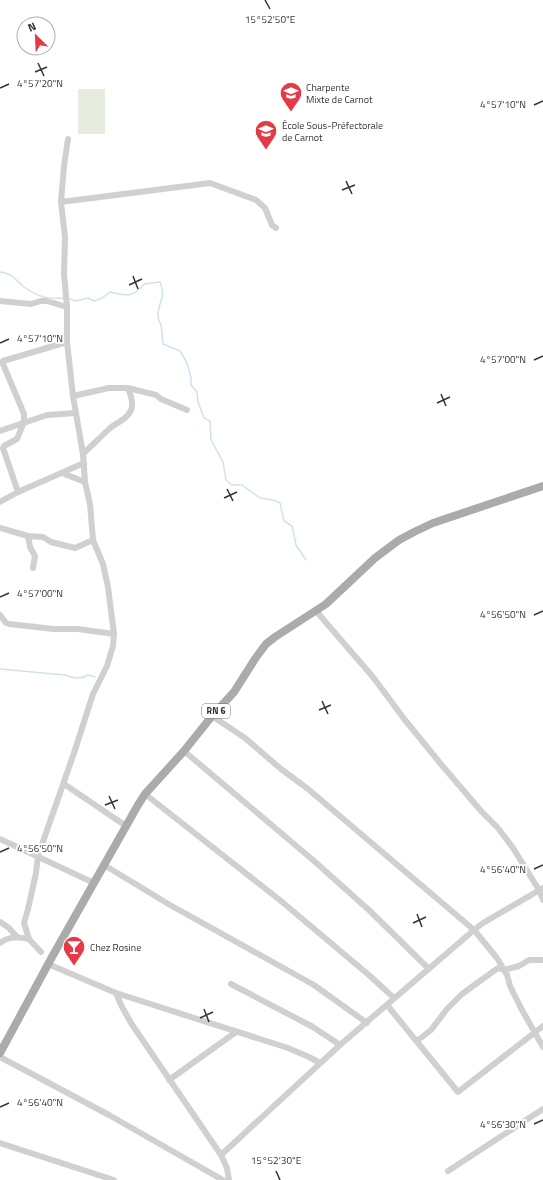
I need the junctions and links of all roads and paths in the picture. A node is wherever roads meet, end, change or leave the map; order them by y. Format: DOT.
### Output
graph roads {
  1 [pos="68,139"];
  2 [pos="62,202"];
  3 [pos="276,228"];
  4 [pos="0,301"];
  5 [pos="67,307"];
  6 [pos="66,342"];
  7 [pos="128,388"];
  8 [pos="73,396"];
  9 [pos="187,410"];
  10 [pos="76,413"];
  11 [pos="24,422"];
  12 [pos="0,431"];
  13 [pos="83,454"];
  14 [pos="84,463"];
  15 [pos="62,473"];
  16 [pos="85,482"];
  17 [pos="543,486"];
  18 [pos="18,492"];
  19 [pos="0,502"];
  20 [pos="0,528"];
  21 [pos="28,536"];
  22 [pos="93,540"];
  23 [pos="33,568"];
  24 [pos="316,611"];
  25 [pos="0,615"];
  26 [pos="114,634"];
  27 [pos="212,716"];
  28 [pos="184,751"];
  29 [pos="64,784"];
  30 [pos="145,794"];
  31 [pos="126,826"];
  32 [pos="0,839"];
  33 [pos="38,856"];
  34 [pos="104,866"];
  35 [pos="94,883"];
  36 [pos="541,889"];
  37 [pos="543,900"];
  38 [pos="0,922"];
  39 [pos="474,930"];
  40 [pos="17,937"];
  41 [pos="29,939"];
  42 [pos="0,943"];
  43 [pos="41,952"];
  44 [pos="543,960"];
  45 [pos="48,964"];
  46 [pos="429,969"];
  47 [pos="504,970"];
  48 [pos="230,984"];
  49 [pos="116,993"];
  50 [pos="394,998"];
  51 [pos="387,1005"];
  52 [pos="367,1022"];
  53 [pos="543,1026"];
  54 [pos="236,1032"];
  55 [pos="535,1032"];
  56 [pos="417,1041"];
  57 [pos="340,1045"];
  58 [pos="543,1047"];
  59 [pos="0,1053"];
  60 [pos="0,1057"];
  61 [pos="320,1063"];
  62 [pos="169,1080"];
  63 [pos="543,1108"];
  64 [pos="0,1143"];
  65 [pos="221,1155"];
  66 [pos="448,1170"];
  67 [pos="114,1180"];
  68 [pos="223,1180"];
  69 [pos="229,1180"];
  1 -- 2 [label="street"];
  2 -- 3 [label="street"];
  2 -- 5 [label="street"];
  4 -- 5 [label="street"];
  5 -- 6 [label="street"];
  6 -- 8 [label="street"];
  6 -- 11 [label="street"];
  7 -- 8 [label="street"];
  7 -- 9 [label="street"];
  7 -- 13 [label="street"];
  8 -- 10 [label="street"];
  10 -- 11 [label="street"];
  10 -- 13 [label="street"];
  11 -- 12 [label="street"];
  11 -- 18 [label="street"];
  13 -- 14 [label="street"];
  14 -- 15 [label="street"];
  14 -- 16 [label="street"];
  15 -- 16 [label="street"];
  15 -- 18 [label="street"];
  16 -- 22 [label="street"];
  17 -- 24 [label="main road, RN 6"];
  18 -- 19 [label="street"];
  20 -- 21 [label="street"];
  21 -- 22 [label="street"];
  21 -- 23 [label="street"];
  22 -- 26 [label="street"];
  24 -- 27 [label="main road, RN 6"];
  24 -- 36 [label="street"];
  25 -- 26 [label="street"];
  26 -- 29 [label="street"];
  27 -- 28 [label="main road, RN 6"];
  27 -- 39 [label="street"];
  28 -- 30 [label="main road, RN 6"];
  28 -- 46 [label="street"];
  29 -- 31 [label="street"];
  29 -- 33 [label="street"];
  30 -- 31 [label="main road, RN 6"];
  30 -- 50 [label="street"];
  31 -- 34 [label="main road, RN 6"];
  32 -- 33 [label="street"];
  33 -- 35 [label="street"];
  33 -- 41 [label="street"];
  34 -- 35 [label="main road, RN 6"];
  34 -- 52 [label="street"];
  35 -- 45 [label="main road, RN 6"];
  36 -- 37 [label="street"];
  36 -- 39 [label="street"];
  38 -- 40 [label="street"];
  39 -- 46 [label="street"];
  39 -- 47 [label="street"];
  40 -- 41 [label="street"];
  40 -- 42 [label="street"];
  41 -- 43 [label="street"];
  44 -- 47 [label="street"];
  45 -- 49 [label="street"];
  45 -- 59 [label="main road, RN 6"];
  46 -- 50 [label="street"];
  47 -- 55 [label="street"];
  47 -- 56 [label="street"];
  48 -- 57 [label="street"];
  49 -- 54 [label="street"];
  49 -- 62 [label="street"];
  50 -- 51 [label="street"];
  51 -- 52 [label="street"];
  51 -- 56 [label="street"];
  52 -- 57 [label="street"];
  53 -- 55 [label="street"];
  54 -- 61 [label="street"];
  54 -- 62 [label="street"];
  55 -- 56 [label="street"];
  55 -- 58 [label="street"];
  57 -- 61 [label="street"];
  60 -- 68 [label="street"];
  61 -- 65 [label="street"];
  62 -- 65 [label="street"];
  63 -- 66 [label="street"];
  64 -- 67 [label="street"];
  65 -- 69 [label="street"];
}
